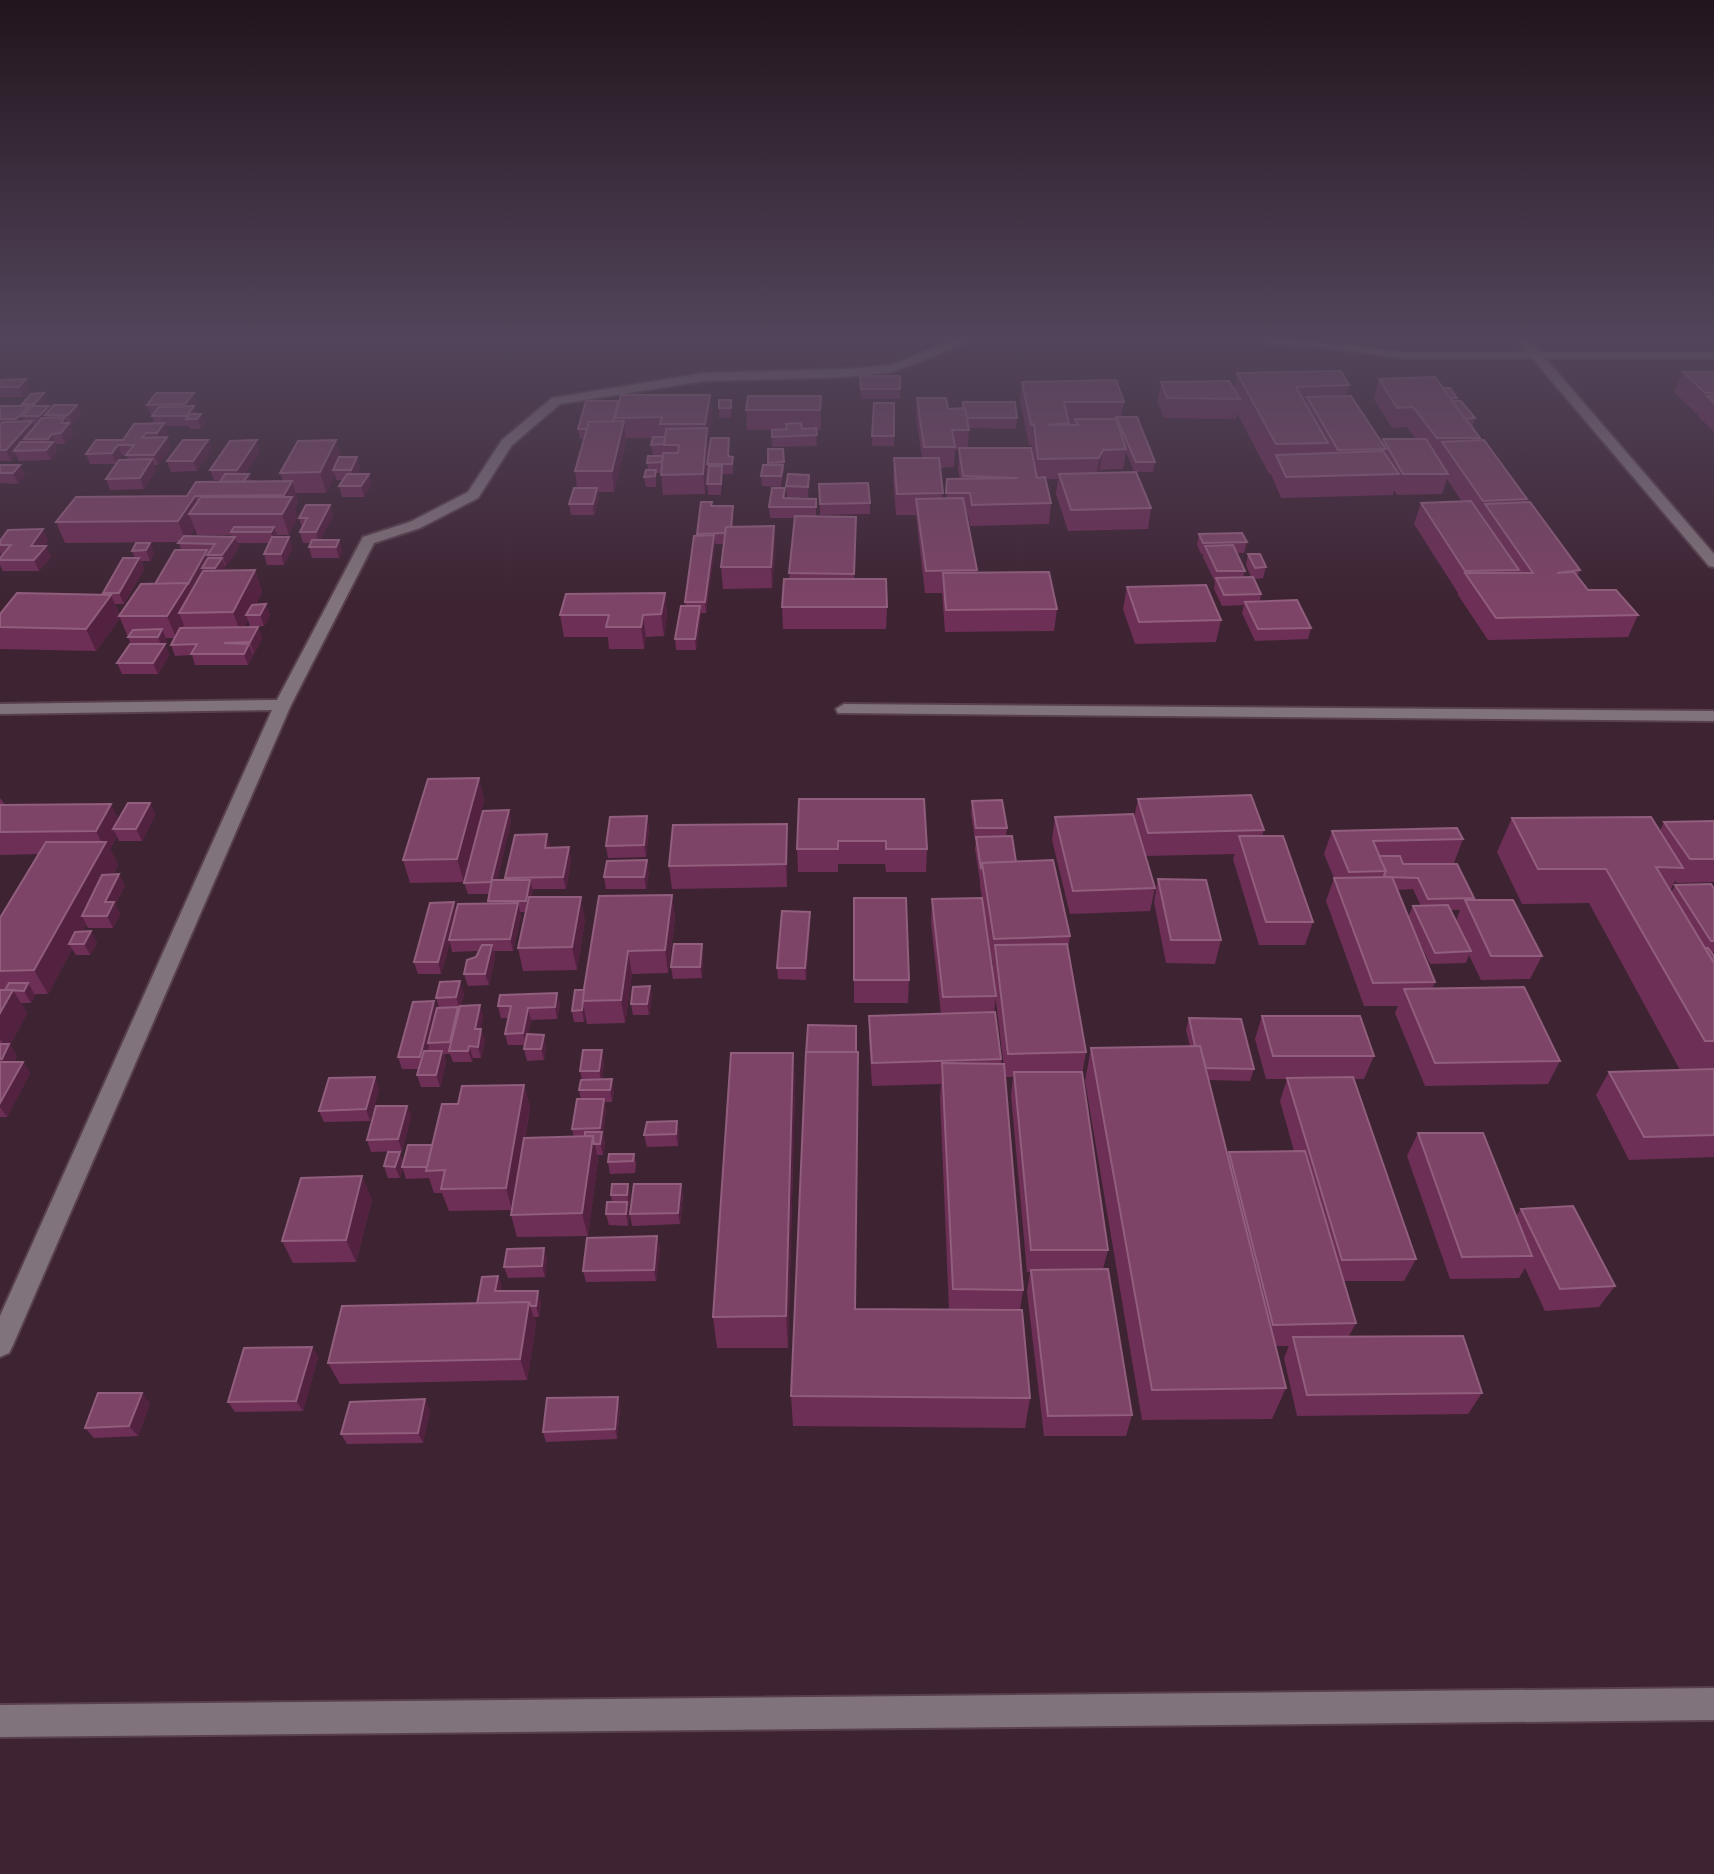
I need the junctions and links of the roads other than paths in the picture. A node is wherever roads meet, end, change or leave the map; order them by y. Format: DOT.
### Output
graph roads {
  1 [pos="529,424"];
  2 [pos="1594,424"];
  3 [pos="1714,563"];
  4 [pos="283,705"];
  5 [pos="0,709"];
  6 [pos="844,709"];
  7 [pos="1714,716"];
  8 [pos="0,1345"];
  9 [pos="1714,1704"];
  10 [pos="0,1721"];
  1 -- 4 [label="street"];
  2 -- 3 [label="street"];
  4 -- 5 [label="street"];
  4 -- 8 [label="street"];
  6 -- 7 [label="street"];
  9 -- 10 [label="street"];
}
